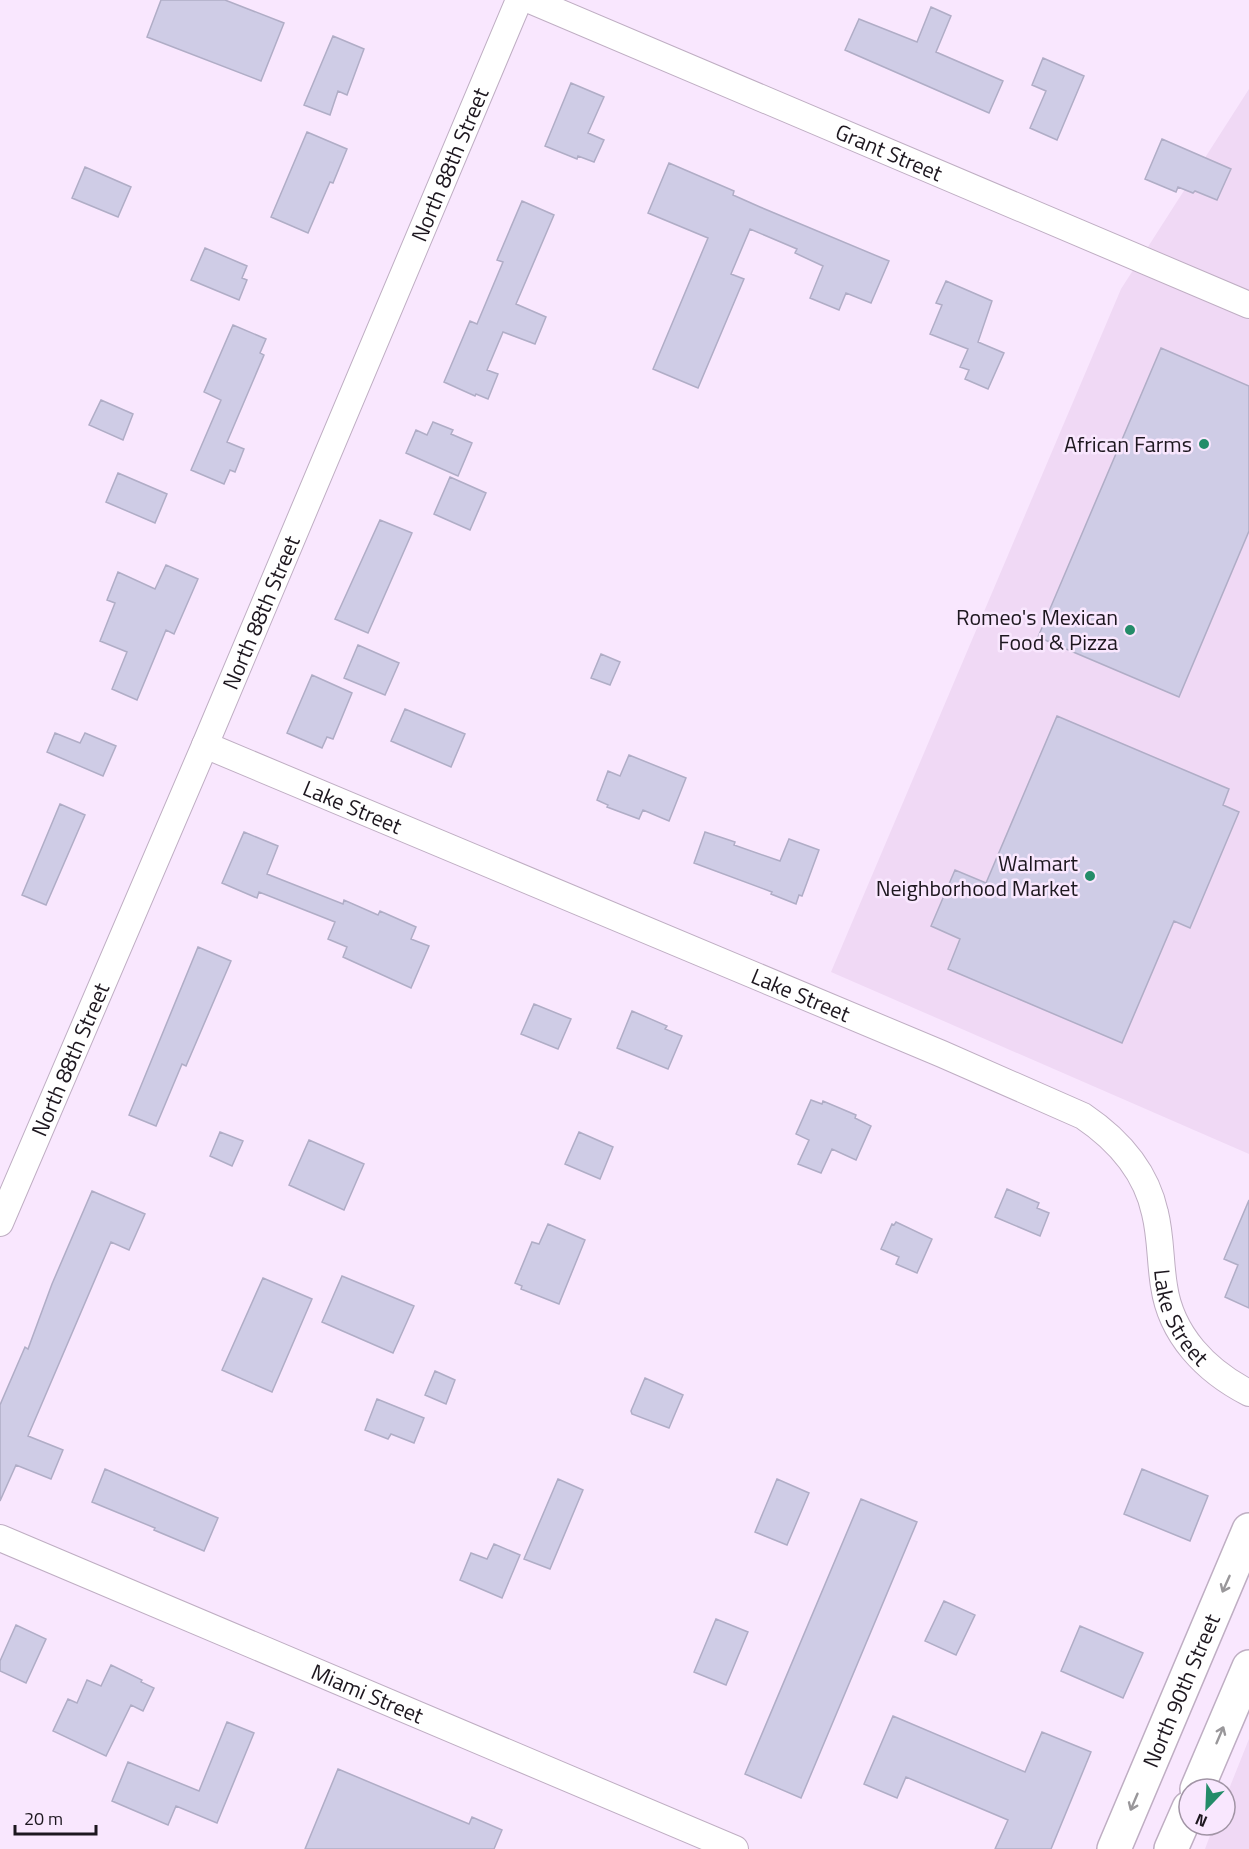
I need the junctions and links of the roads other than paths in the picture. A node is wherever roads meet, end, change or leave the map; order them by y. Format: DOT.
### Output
graph roads {
  1 [pos="519,0"];
  2 [pos="530,0"];
  3 [pos="1249,305"];
  4 [pos="205,745"];
  5 [pos="0,1223"];
  6 [pos="1249,1393"];
  7 [pos="1249,1530"];
  8 [pos="0,1538"];
  9 [pos="1249,1667"];
  10 [pos="1202,1777"];
  11 [pos="735,1849"];
  12 [pos="1114,1849"];
  1 -- 4 [label="street, North 88th Street"];
  2 -- 3 [label="street, Grant Street"];
  4 -- 5 [label="street, North 88th Street"];
  4 -- 6 [label="street, Lake Street"];
  7 -- 12 [label="main road, North 90th Street, one-way"];
  8 -- 11 [label="street, Miami Street"];
  10 -- 9 [label="main road, one-way"];
}
